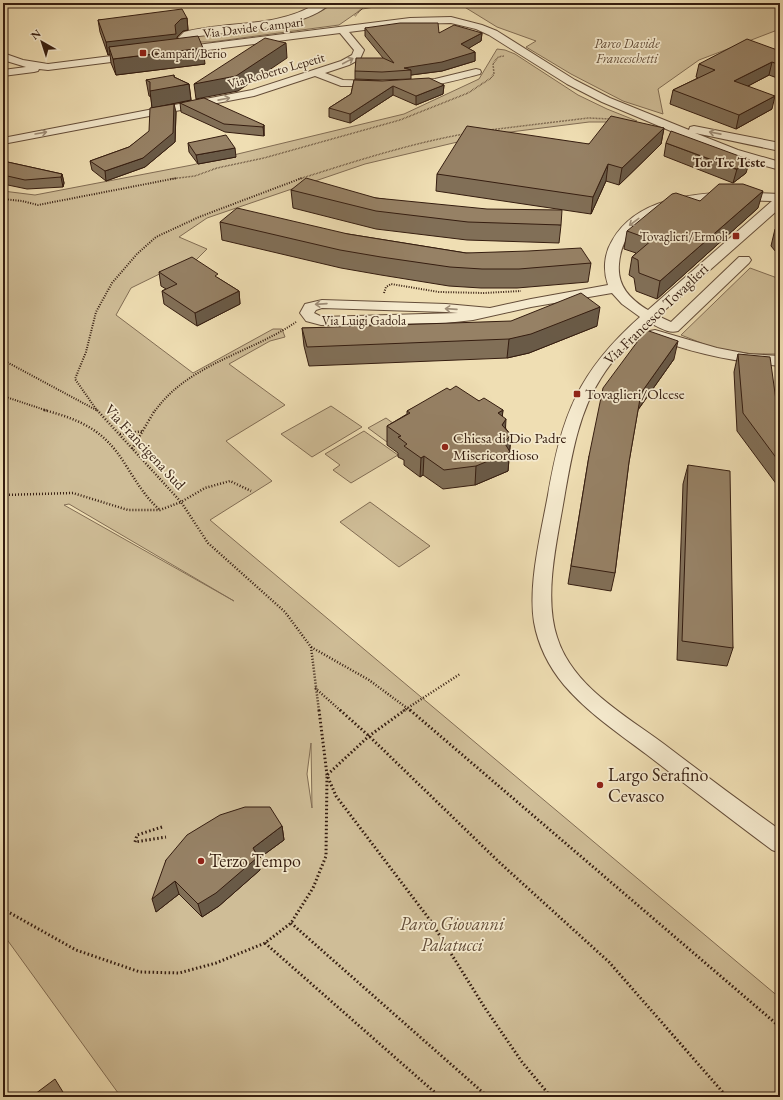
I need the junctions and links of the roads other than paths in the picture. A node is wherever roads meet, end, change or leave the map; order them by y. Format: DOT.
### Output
graph roads {
  1 [pos="325,3"];
  2 [pos="342,30"];
  3 [pos="185,50"];
  4 [pos="171,52"];
  5 [pos="143,55"];
  6 [pos="3,56"];
  7 [pos="16,61"];
  8 [pos="48,67"];
  9 [pos="3,68"];
  10 [pos="476,72"];
  11 [pos="3,73"];
  12 [pos="316,73"];
  13 [pos="389,84"];
  14 [pos="404,84"];
  15 [pos="654,120"];
  16 [pos="3,140"];
  17 [pos="754,140"];
  18 [pos="778,146"];
  19 [pos="734,153"];
  20 [pos="765,162"];
  21 [pos="780,166"];
  22 [pos="780,172"];
  23 [pos="780,198"];
  24 [pos="780,201"];
  25 [pos="744,260"];
  26 [pos="616,288"];
  27 [pos="490,312"];
  28 [pos="643,322"];
  29 [pos="780,361"];
  30 [pos="780,843"];
  1 -- 3 [label="street"];
  2 -- 3 [label="street, Via Davide Campari"];
  12 -- 2 [label="street, Via Roberto Lepetit, one-way"];
  2 -- 15 [label="street, Via Davide Campari"];
  3 -- 4 [label="street, Via Davide Campari"];
  5 -- 8 [label="street"];
  6 -- 7 [label="street"];
  7 -- 8 [label="street"];
  7 -- 9 [label="street"];
  8 -- 11 [label="street"];
  10 -- 14 [label="street"];
  12 -- 13 [label="street"];
  16 -- 12 [label="street, Via Roberto Lepetit, one-way"];
  17 -- 15 [label="street, one-way"];
  15 -- 19 [label="street"];
  17 -- 18 [label="street"];
  17 -- 19 [label="street"];
  19 -- 20 [label="street"];
  20 -- 21 [label="street"];
  20 -- 22 [label="street"];
  23 -- 26 [label="street, one-way"];
  24 -- 28 [label="street, Via Francesco Tovaglieri"];
  25 -- 28 [label="street"];
  26 -- 27 [label="street, Via Luigi Gadola"];
  26 -- 28 [label="street"];
  27 -- 27 [label="street, Via Luigi Gadola, one-way"];
  28 -- 29 [label="street"];
  28 -- 30 [label="street, Via Francesco Tovaglieri"];
}
